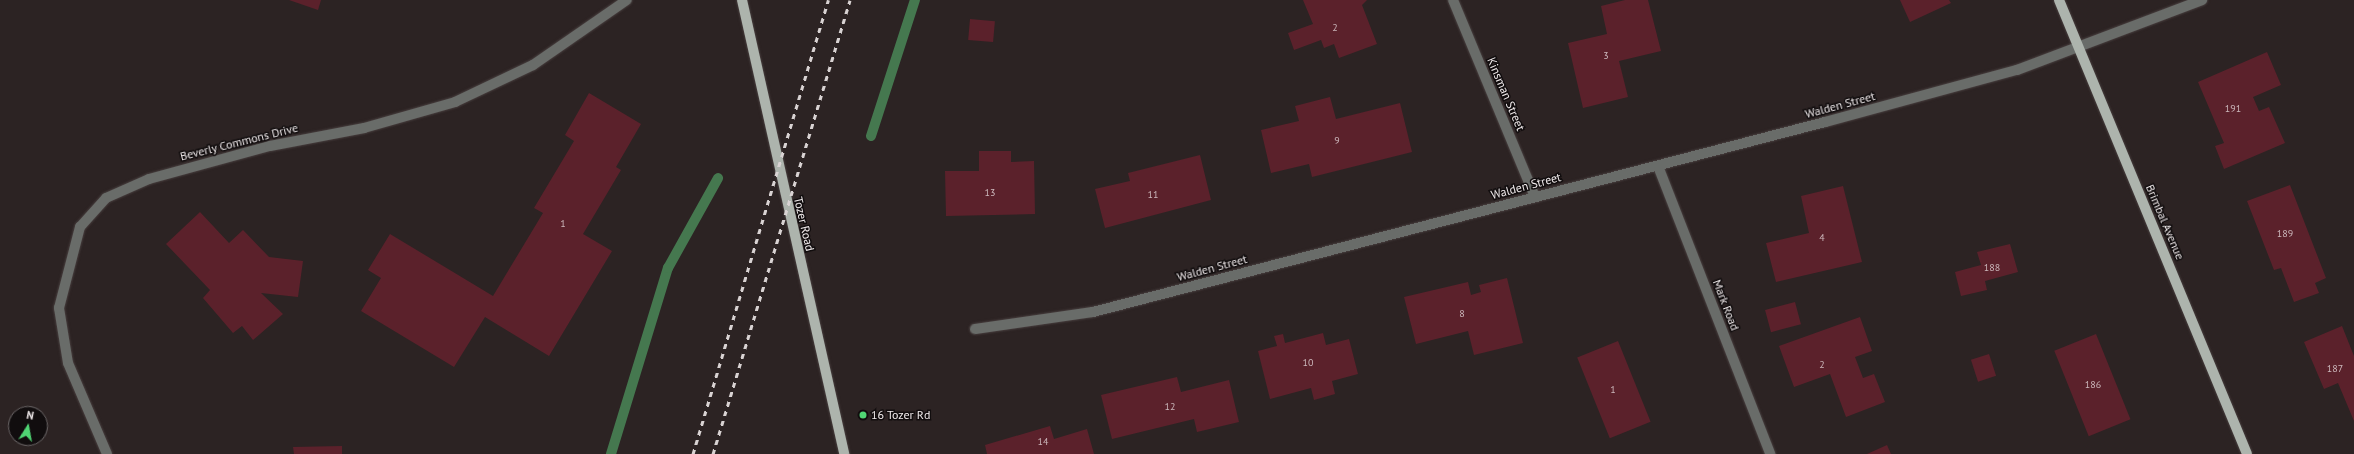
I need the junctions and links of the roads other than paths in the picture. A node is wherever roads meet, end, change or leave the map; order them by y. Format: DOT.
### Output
graph roads {
  1 [pos="627,0"];
  2 [pos="742,0"];
  3 [pos="1453,0"];
  4 [pos="2059,0"];
  5 [pos="2202,0"];
  6 [pos="2078,47"];
  7 [pos="1658,166"];
  8 [pos="1535,197"];
  9 [pos="975,328"];
  10 [pos="107,454"];
  11 [pos="844,454"];
  12 [pos="1770,454"];
  13 [pos="2247,454"];
  1 -- 10 [label="street, Beverly Commons Drive"];
  2 -- 11 [label="main road, Tozer Road"];
  3 -- 8 [label="street, Kinsman Street"];
  4 -- 6 [label="main road, Brimbal Avenue"];
  5 -- 6 [label="street, Walden Street"];
  6 -- 7 [label="street, Walden Street"];
  6 -- 13 [label="main road, Brimbal Avenue"];
  7 -- 8 [label="street, Walden Street"];
  7 -- 12 [label="street, Mark Road"];
  8 -- 9 [label="street, Walden Street"];
}
